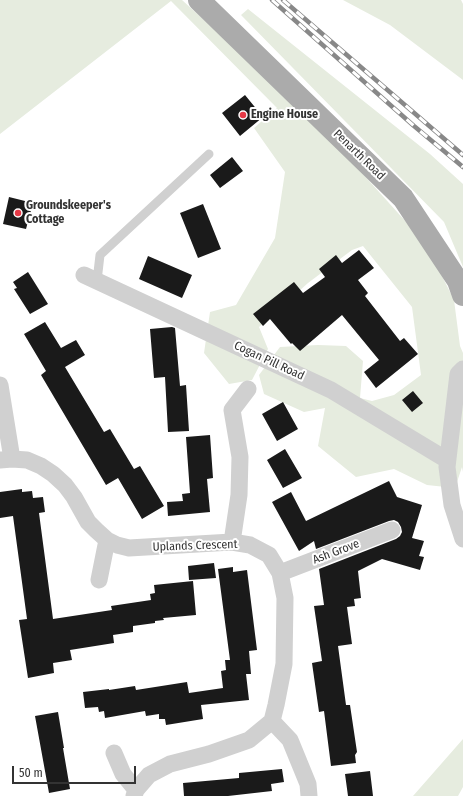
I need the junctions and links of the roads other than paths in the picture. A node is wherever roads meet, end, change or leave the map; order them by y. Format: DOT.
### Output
graph roads {
  1 [pos="199,0"];
  2 [pos="209,154"];
  3 [pos="91,278"];
  4 [pos="463,295"];
  5 [pos="463,369"];
  6 [pos="0,385"];
  7 [pos="248,389"];
  8 [pos="6,459"];
  9 [pos="448,460"];
  10 [pos="392,530"];
  11 [pos="463,539"];
  12 [pos="107,540"];
  13 [pos="232,542"];
  14 [pos="280,573"];
  15 [pos="99,580"];
  16 [pos="272,721"];
  17 [pos="114,753"];
  18 [pos="135,793"];
  19 [pos="309,796"];
  1 -- 4 [label="main road, Penarth Road"];
  2 -- 3 [label="lane"];
  3 -- 9 [label="street, Cogan Pill Road"];
  5 -- 9 [label="street"];
  6 -- 8 [label="street"];
  7 -- 13 [label="street"];
  8 -- 12 [label="street, Uplands Crescent"];
  9 -- 11 [label="street"];
  10 -- 14 [label="street, Ash Grove"];
  12 -- 13 [label="street, Uplands Crescent"];
  12 -- 15 [label="street"];
  13 -- 14 [label="street, Uplands Crescent"];
  14 -- 16 [label="street, Uplands Crescent"];
  16 -- 18 [label="street"];
  16 -- 19 [label="street"];
  17 -- 18 [label="street"];
}
